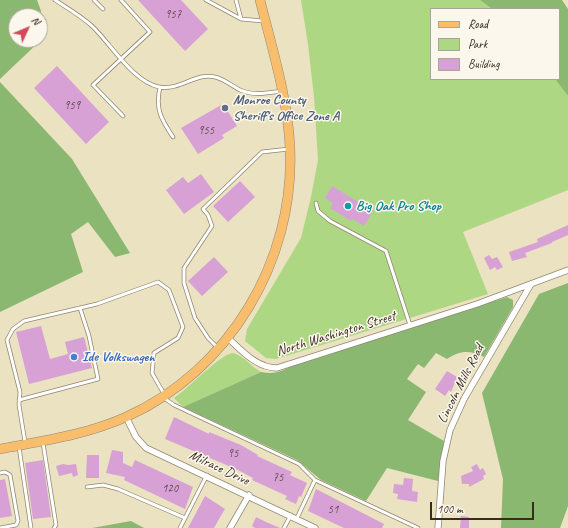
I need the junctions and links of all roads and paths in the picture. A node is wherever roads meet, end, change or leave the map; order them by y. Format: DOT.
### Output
graph roads {
  1 [pos="55,0"];
  2 [pos="94,0"];
  3 [pos="121,0"];
  4 [pos="206,0"];
  5 [pos="236,0"];
  6 [pos="260,0"];
  7 [pos="103,9"];
  8 [pos="241,19"];
  9 [pos="265,21"];
  10 [pos="122,59"];
  11 [pos="160,87"];
  12 [pos="282,91"];
  13 [pos="123,116"];
  14 [pos="173,137"];
  15 [pos="290,148"];
  16 [pos="316,203"];
  17 [pos="568,270"];
  18 [pos="531,284"];
  19 [pos="80,308"];
  20 [pos="410,325"];
  21 [pos="228,338"];
  22 [pos="219,349"];
  23 [pos="164,396"];
  24 [pos="19,400"];
  25 [pos="126,417"];
  26 [pos="43,441"];
  27 [pos="22,445"];
  28 [pos="0,449"];
  29 [pos="0,473"];
  30 [pos="207,476"];
  31 [pos="315,480"];
  32 [pos="87,487"];
  33 [pos="249,495"];
  34 [pos="294,517"];
  35 [pos="185,518"];
  36 [pos="0,528"];
  37 [pos="31,528"];
  38 [pos="54,528"];
  39 [pos="180,528"];
  40 [pos="230,528"];
  41 [pos="284,528"];
  42 [pos="315,528"];
  43 [pos="418,528"];
  44 [pos="438,528"];
  1 -- 10 [label="lane"];
  2 -- 7 [label="lane"];
  3 -- 10 [label="lane"];
  4 -- 8 [label="lane"];
  5 -- 8 [label="lane"];
  6 -- 9 [label="main road"];
  8 -- 9 [label="lane"];
  9 -- 12 [label="main road"];
  10 -- 11 [label="lane"];
  10 -- 13 [label="lane"];
  11 -- 12 [label="lane"];
  11 -- 14 [label="lane"];
  12 -- 15 [label="main road"];
  15 -- 21 [label="main road"];
  15 -- 22 [label="lane"];
  16 -- 20 [label="lane"];
  17 -- 18 [label="street, North Washington Street"];
  18 -- 20 [label="street, North Washington Street"];
  18 -- 44 [label="street, Lincoln Mills Road"];
  19 -- 23 [label="lane"];
  19 -- 24 [label="lane"];
  19 -- 24 [label="lane"];
  20 -- 21 [label="street, North Washington Street"];
  21 -- 22 [label="main road"];
  22 -- 23 [label="main road"];
  23 -- 25 [label="main road"];
  23 -- 31 [label="lane"];
  24 -- 27 [label="lane"];
  25 -- 26 [label="main road"];
  25 -- 30 [label="street, Milrace Drive"];
  26 -- 27 [label="main road"];
  26 -- 38 [label="lane"];
  27 -- 28 [label="main road"];
  27 -- 37 [label="lane"];
  29 -- 36 [label="lane"];
  30 -- 33 [label="street, Milrace Drive"];
  30 -- 35 [label="lane"];
  31 -- 34 [label="lane"];
  31 -- 43 [label="lane"];
  32 -- 35 [label="lane"];
  33 -- 34 [label="street, Milrace Drive"];
  33 -- 40 [label="street"];
  34 -- 41 [label="lane"];
  34 -- 42 [label="street, Milrace Drive"];
  35 -- 39 [label="lane"];
}
